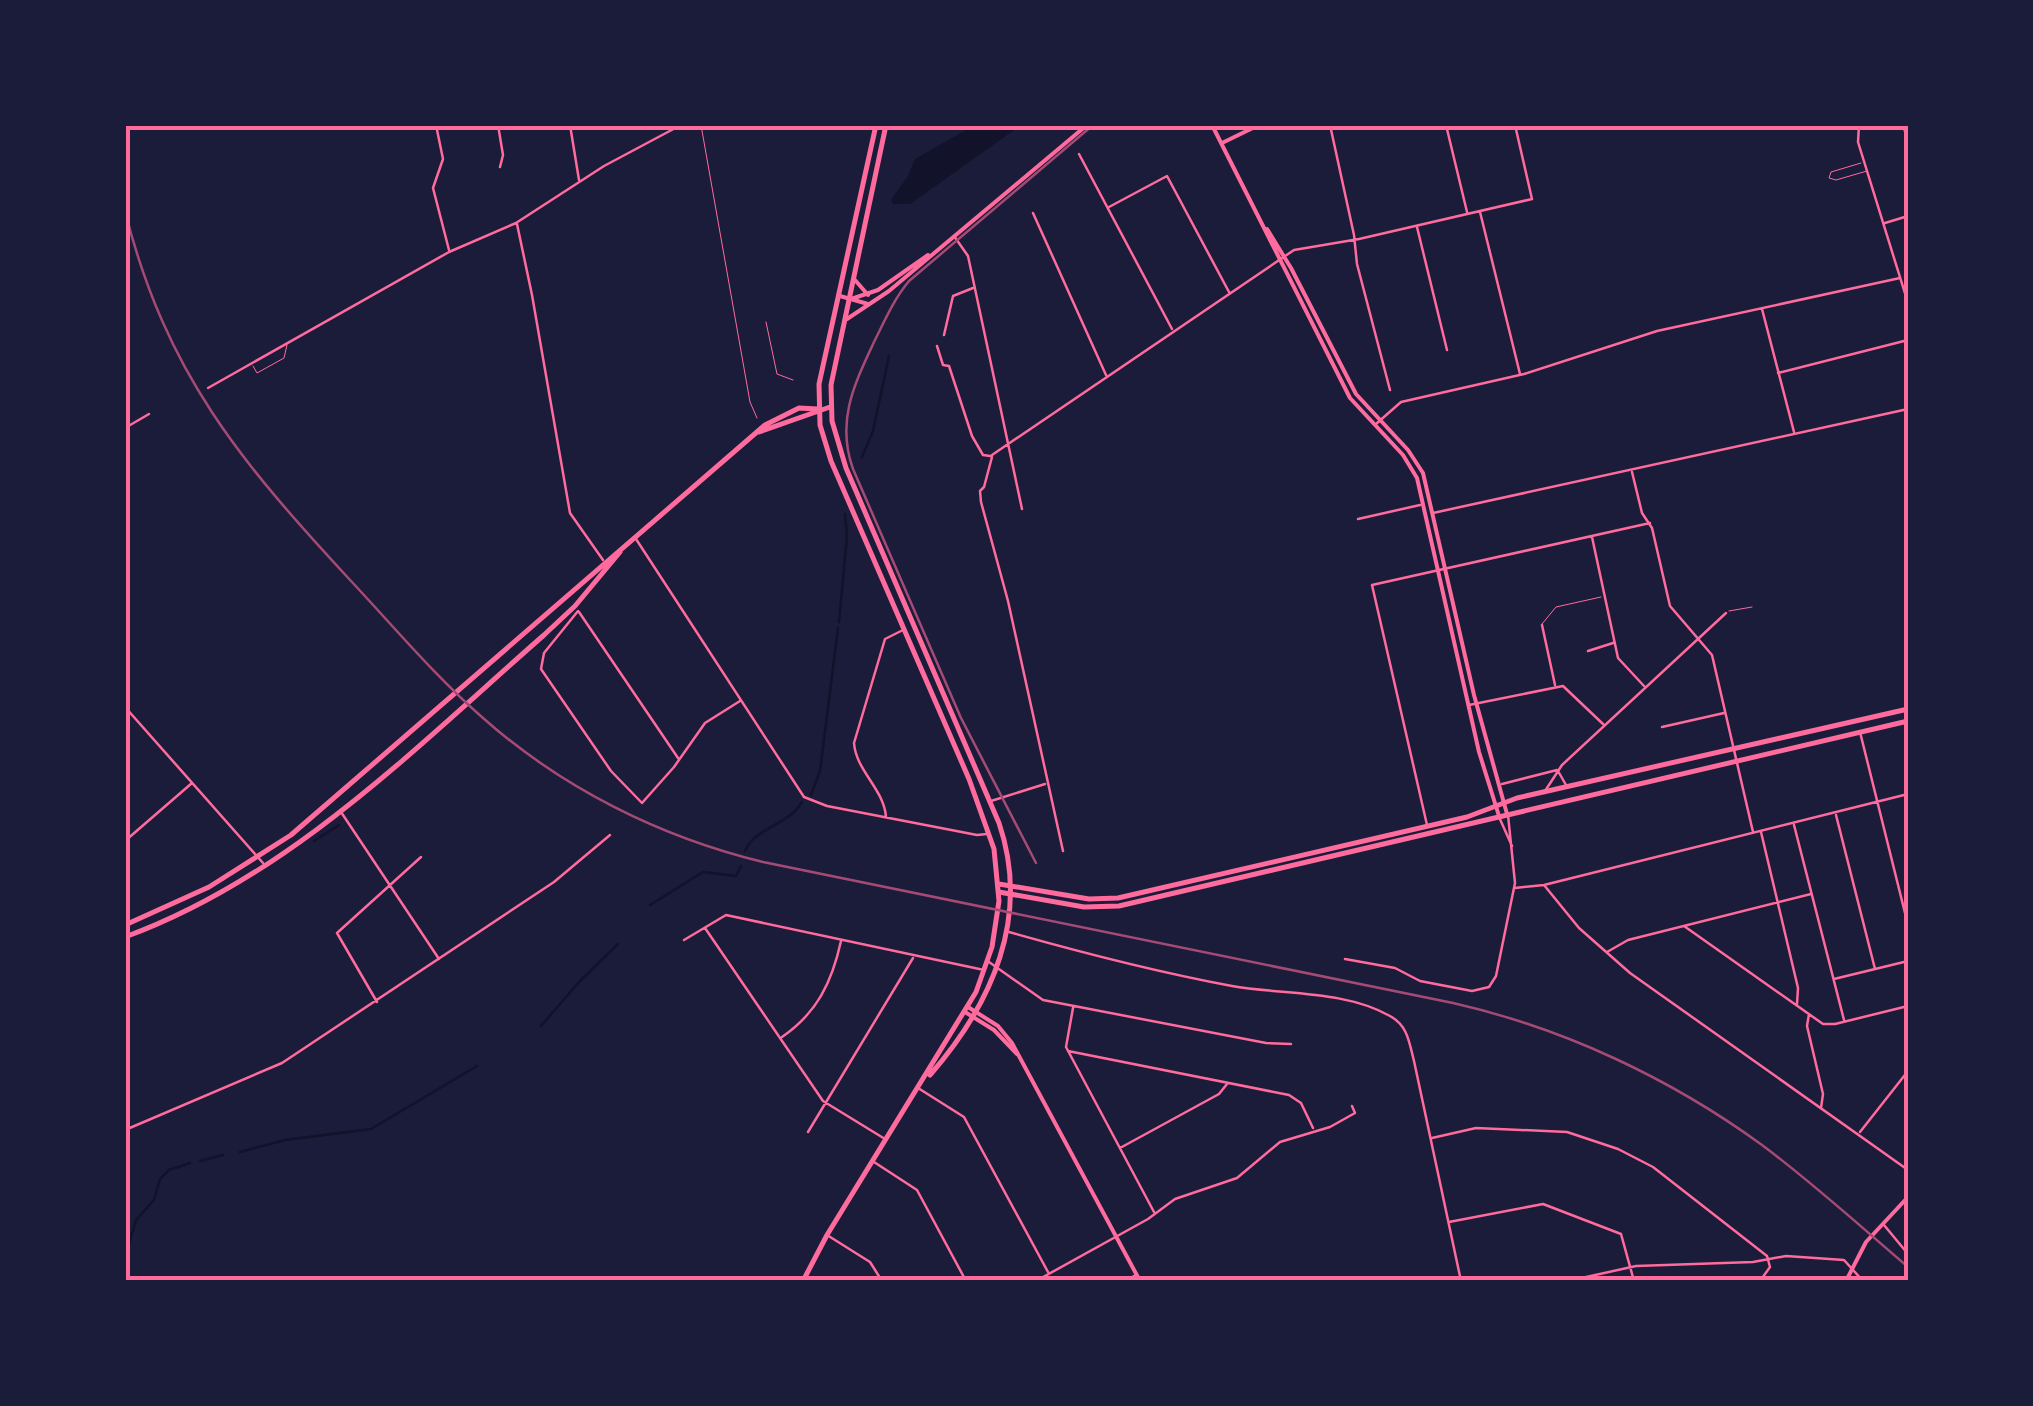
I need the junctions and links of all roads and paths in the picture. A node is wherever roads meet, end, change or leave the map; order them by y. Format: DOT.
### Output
graph roads {
  1 [pos="436,125"];
  2 [pos="498,125"];
  3 [pos="570,125"];
  4 [pos="681,125"];
  5 [pos="701,125"];
  6 [pos="876,125"];
  7 [pos="886,125"];
  8 [pos="1086,125"];
  9 [pos="1212,125"];
  10 [pos="1259,125"];
  11 [pos="1330,125"];
  12 [pos="1446,125"];
  13 [pos="1516,125"];
  14 [pos="1859,125"];
  15 [pos="1903,125"];
  16 [pos="1907,139"];
  17 [pos="1222,144"];
  18 [pos="1079,154"];
  19 [pos="1864,162"];
  20 [pos="500,167"];
  21 [pos="1866,171"];
  22 [pos="579,182"];
  23 [pos="1108,208"];
  24 [pos="1480,210"];
  25 [pos="1032,213"];
  26 [pos="1467,214"];
  27 [pos="1908,216"];
  28 [pos="516,223"];
  29 [pos="1884,224"];
  30 [pos="1417,225"];
  31 [pos="953,235"];
  32 [pos="1355,240"];
  33 [pos="449,252"];
  34 [pos="931,254"];
  35 [pos="1281,258"];
  36 [pos="1900,278"];
  37 [pos="855,280"];
  38 [pos="975,287"];
  39 [pos="1229,292"];
  40 [pos="868,294"];
  41 [pos="840,296"];
  42 [pos="851,299"];
  43 [pos="1908,302"];
  44 [pos="868,304"];
  45 [pos="1761,308"];
  46 [pos="847,319"];
  47 [pos="766,322"];
  48 [pos="1173,332"];
  49 [pos="944,335"];
  50 [pos="1908,340"];
  51 [pos="287,343"];
  52 [pos="937,346"];
  53 [pos="1448,350"];
  54 [pos="252,363"];
  55 [pos="1778,372"];
  56 [pos="1520,374"];
  57 [pos="1106,376"];
  58 [pos="793,380"];
  59 [pos="208,388"];
  60 [pos="818,389"];
  61 [pos="1390,390"];
  62 [pos="830,407"];
  63 [pos="799,408"];
  64 [pos="818,409"];
  65 [pos="1908,409"];
  66 [pos="149,414"];
  67 [pos="800,417"];
  68 [pos="756,418"];
  69 [pos="1380,420"];
  70 [pos="820,425"];
  71 [pos="1374,425"];
  72 [pos="125,428"];
  73 [pos="759,432"];
  74 [pos="1794,434"];
  75 [pos="1009,444"];
  76 [pos="992,455"];
  77 [pos="1632,470"];
  78 [pos="1424,504"];
  79 [pos="1022,509"];
  80 [pos="1434,513"];
  81 [pos="1427,515"];
  82 [pos="1358,520"];
  83 [pos="1650,523"];
  84 [pos="1591,536"];
  85 [pos="636,538"];
  86 [pos="620,552"];
  87 [pos="604,562"];
  88 [pos="1446,568"];
  89 [pos="1439,570"];
  90 [pos="1604,596"];
  91 [pos="1752,607"];
  92 [pos="576,608"];
  93 [pos="1726,612"];
  94 [pos="1542,624"];
  95 [pos="904,629"];
  96 [pos="1697,636"];
  97 [pos="1615,643"];
  98 [pos="1588,651"];
  99 [pos="1556,686"];
  100 [pos="1645,687"];
  101 [pos="740,701"];
  102 [pos="1478,703"];
  103 [pos="1469,705"];
  104 [pos="125,706"];
  105 [pos="1908,709"];
  106 [pos="1726,713"];
  107 [pos="1908,721"];
  108 [pos="1604,726"];
  109 [pos="1662,727"];
  110 [pos="1860,732"];
  111 [pos="1734,749"];
  112 [pos="679,760"];
  113 [pos="1736,761"];
  114 [pos="1558,769"];
  115 [pos="192,783"];
  116 [pos="1046,784"];
  117 [pos="1570,786"];
  118 [pos="1500,788"];
  119 [pos="1544,792"];
  120 [pos="1908,794"];
  121 [pos="1516,799"];
  122 [pos="990,802"];
  123 [pos="1504,802"];
  124 [pos="1878,802"];
  125 [pos="1496,806"];
  126 [pos="340,810"];
  127 [pos="1835,813"];
  128 [pos="1507,814"];
  129 [pos="1499,816"];
  130 [pos="886,817"];
  131 [pos="1794,824"];
  132 [pos="1427,826"];
  133 [pos="1761,832"];
  134 [pos="1754,833"];
  135 [pos="989,834"];
  136 [pos="610,836"];
  137 [pos="125,841"];
  138 [pos="1512,848"];
  139 [pos="1063,851"];
  140 [pos="421,856"];
  141 [pos="259,858"];
  142 [pos="265,867"];
  143 [pos="999,884"];
  144 [pos="389,885"];
  145 [pos="1544,885"];
  146 [pos="1515,888"];
  147 [pos="1011,890"];
  148 [pos="999,892"];
  149 [pos="1811,894"];
  150 [pos="1778,903"];
  151 [pos="125,925"];
  152 [pos="1908,925"];
  153 [pos="1684,926"];
  154 [pos="704,927"];
  155 [pos="1007,932"];
  156 [pos="125,937"];
  157 [pos="684,940"];
  158 [pos="841,940"];
  159 [pos="1606,953"];
  160 [pos="913,955"];
  161 [pos="439,959"];
  162 [pos="1345,959"];
  163 [pos="1908,961"];
  164 [pos="988,962"];
  165 [pos="1875,969"];
  166 [pos="985,970"];
  167 [pos="998,970"];
  168 [pos="1832,980"];
  169 [pos="377,1002"];
  170 [pos="1796,1005"];
  171 [pos="1073,1006"];
  172 [pos="1908,1006"];
  173 [pos="967,1009"];
  174 [pos="975,1014"];
  175 [pos="1809,1014"];
  176 [pos="1844,1022"];
  177 [pos="780,1039"];
  178 [pos="1291,1044"];
  179 [pos="1068,1051"];
  180 [pos="1908,1071"];
  181 [pos="1228,1082"];
  182 [pos="918,1088"];
  183 [pos="825,1103"];
  184 [pos="1352,1106"];
  185 [pos="1821,1109"];
  186 [pos="125,1130"];
  187 [pos="1314,1131"];
  188 [pos="808,1132"];
  189 [pos="1860,1133"];
  190 [pos="1430,1138"];
  191 [pos="886,1139"];
  192 [pos="1120,1148"];
  193 [pos="872,1162"];
  194 [pos="1908,1170"];
  195 [pos="1908,1196"];
  196 [pos="1155,1214"];
  197 [pos="1447,1223"];
  198 [pos="1883,1224"];
  199 [pos="827,1235"];
  200 [pos="1117,1237"];
  201 [pos="1908,1254"];
  202 [pos="1770,1260"];
  203 [pos="1631,1266"];
  204 [pos="1854,1267"];
  205 [pos="1049,1274"];
  206 [pos="1137,1274"];
  207 [pos="804,1281"];
  208 [pos="882,1281"];
  209 [pos="966,1281"];
  210 [pos="1036,1281"];
  211 [pos="1124,1281"];
  212 [pos="1140,1281"];
  213 [pos="1461,1281"];
  214 [pos="1568,1281"];
  215 [pos="1634,1281"];
  216 [pos="1760,1281"];
  217 [pos="1846,1281"];
  218 [pos="1863,1281"];
  1 -- 33 [label="street"];
  2 -- 20 [label="street"];
  3 -- 22 [label="street"];
  4 -- 22 [label="street"];
  5 -- 68 [label="street"];
  6 -- 41 [label="main road"];
  7 -- 37 [label="main road"];
  8 -- 31 [label="street"];
  9 -- 17 [label="street"];
  10 -- 17 [label="street"];
  11 -- 32 [label="street"];
  12 -- 26 [label="street"];
  13 -- 24 [label="street"];
  14 -- 19 [label="street"];
  15 -- 16 [label="street"];
  17 -- 35 [label="street"];
  18 -- 23 [label="street"];
  19 -- 21 [label="street"];
  19 -- 21 [label="street"];
  21 -- 29 [label="street"];
  22 -- 28 [label="street"];
  23 -- 39 [label="street"];
  23 -- 48 [label="street"];
  24 -- 26 [label="street"];
  24 -- 56 [label="street"];
  25 -- 57 [label="street"];
  26 -- 30 [label="street"];
  27 -- 29 [label="street"];
  28 -- 33 [label="street"];
  28 -- 87 [label="street"];
  29 -- 36 [label="street"];
  30 -- 32 [label="street"];
  30 -- 53 [label="street"];
  31 -- 34 [label="street"];
  31 -- 38 [label="street"];
  32 -- 35 [label="street"];
  32 -- 61 [label="street"];
  33 -- 51 [label="street"];
  34 -- 40 [label="street"];
  34 -- 44 [label="street"];
  35 -- 39 [label="street"];
  35 -- 69 [label="street"];
  35 -- 71 [label="street"];
  36 -- 43 [label="street"];
  36 -- 45 [label="street"];
  37 -- 40 [label="street"];
  37 -- 42 [label="main road"];
  38 -- 49 [label="street"];
  38 -- 75 [label="street"];
  39 -- 48 [label="street"];
  40 -- 42 [label="street"];
  41 -- 42 [label="street"];
  41 -- 60 [label="main road"];
  42 -- 44 [label="street"];
  42 -- 46 [label="main road"];
  44 -- 46 [label="street"];
  45 -- 55 [label="street"];
  45 -- 56 [label="street"];
  46 -- 62 [label="main road"];
  47 -- 58 [label="street"];
  48 -- 57 [label="street"];
  50 -- 55 [label="street"];
  51 -- 54 [label="street"];
  51 -- 54 [label="street"];
  52 -- 76 [label="street"];
  54 -- 59 [label="street"];
  55 -- 74 [label="street"];
  56 -- 69 [label="street"];
  57 -- 75 [label="street"];
  60 -- 63 [label="main road"];
  60 -- 64 [label="main road"];
  62 -- 64 [label="main road"];
  62 -- 122 [label="main road"];
  63 -- 64 [label="main road"];
  63 -- 73 [label="main road"];
  64 -- 67 [label="main road"];
  64 -- 70 [label="main road"];
  65 -- 74 [label="street"];
  66 -- 72 [label="street"];
  67 -- 70 [label="main road"];
  67 -- 73 [label="main road"];
  69 -- 71 [label="street"];
  69 -- 80 [label="street"];
  70 -- 95 [label="main road"];
  71 -- 78 [label="street"];
  73 -- 85 [label="main road"];
  74 -- 77 [label="street"];
  75 -- 76 [label="street"];
  75 -- 79 [label="street"];
  76 -- 116 [label="street"];
  77 -- 80 [label="street"];
  77 -- 83 [label="street"];
  78 -- 81 [label="street"];
  78 -- 82 [label="street"];
  80 -- 81 [label="street"];
  80 -- 88 [label="street"];
  81 -- 89 [label="street"];
  83 -- 84 [label="street"];
  83 -- 96 [label="street"];
  84 -- 88 [label="street"];
  84 -- 90 [label="street"];
  85 -- 86 [label="main road"];
  85 -- 101 [label="street"];
  86 -- 87 [label="main road"];
  86 -- 92 [label="main road"];
  87 -- 141 [label="main road"];
  88 -- 89 [label="street"];
  88 -- 102 [label="street"];
  89 -- 103 [label="street"];
  89 -- 132 [label="street"];
  90 -- 94 [label="street"];
  90 -- 97 [label="street"];
  91 -- 93 [label="street"];
  92 -- 112 [label="street"];
  92 -- 112 [label="street"];
  92 -- 126 [label="main road"];
  93 -- 96 [label="street"];
  94 -- 99 [label="street"];
  95 -- 130 [label="street"];
  95 -- 135 [label="main road"];
  96 -- 100 [label="street"];
  96 -- 106 [label="street"];
  97 -- 98 [label="street"];
  97 -- 100 [label="street"];
  99 -- 102 [label="street"];
  99 -- 108 [label="street"];
  100 -- 108 [label="street"];
  101 -- 112 [label="street"];
  101 -- 130 [label="street"];
  102 -- 103 [label="street"];
  102 -- 118 [label="street"];
  103 -- 125 [label="street"];
  104 -- 115 [label="street"];
  105 -- 111 [label="main road"];
  106 -- 109 [label="street"];
  106 -- 111 [label="street"];
  107 -- 110 [label="main road"];
  108 -- 114 [label="street"];
  110 -- 113 [label="main road"];
  110 -- 124 [label="street"];
  111 -- 113 [label="street"];
  111 -- 117 [label="main road"];
  113 -- 128 [label="main road"];
  113 -- 134 [label="street"];
  114 -- 117 [label="street"];
  114 -- 118 [label="street"];
  114 -- 119 [label="street"];
  115 -- 137 [label="street"];
  115 -- 141 [label="street"];
  116 -- 122 [label="street"];
  116 -- 139 [label="street"];
  117 -- 119 [label="main road"];
  118 -- 121 [label="street"];
  118 -- 123 [label="street"];
  119 -- 121 [label="main road"];
  120 -- 124 [label="street"];
  121 -- 123 [label="main road"];
  122 -- 147 [label="main road"];
  123 -- 125 [label="main road"];
  123 -- 128 [label="street"];
  124 -- 127 [label="street"];
  124 -- 152 [label="street"];
  125 -- 129 [label="street"];
  125 -- 132 [label="main road"];
  126 -- 142 [label="main road"];
  126 -- 144 [label="street"];
  127 -- 131 [label="street"];
  127 -- 165 [label="street"];
  128 -- 129 [label="main road"];
  128 -- 138 [label="street"];
  129 -- 138 [label="street"];
  129 -- 147 [label="main road"];
  130 -- 135 [label="street"];
  131 -- 133 [label="street"];
  131 -- 149 [label="street"];
  132 -- 147 [label="main road"];
  133 -- 134 [label="street"];
  133 -- 150 [label="street"];
  134 -- 145 [label="street"];
  135 -- 143 [label="main road"];
  136 -- 161 [label="street"];
  138 -- 146 [label="street"];
  140 -- 144 [label="street"];
  141 -- 142 [label="street"];
  141 -- 151 [label="main road"];
  142 -- 156 [label="main road"];
  143 -- 147 [label="main road"];
  143 -- 148 [label="main road"];
  144 -- 161 [label="street"];
  144 -- 169 [label="street"];
  145 -- 146 [label="street"];
  145 -- 159 [label="street"];
  146 -- 162 [label="street"];
  147 -- 148 [label="main road"];
  147 -- 155 [label="main road"];
  148 -- 164 [label="main road"];
  149 -- 150 [label="street"];
  149 -- 168 [label="street"];
  150 -- 153 [label="street"];
  150 -- 170 [label="street"];
  153 -- 159 [label="street"];
  153 -- 170 [label="street"];
  154 -- 157 [label="street"];
  154 -- 158 [label="street"];
  154 -- 177 [label="street"];
  155 -- 167 [label="main road"];
  155 -- 190 [label="street"];
  158 -- 160 [label="street"];
  158 -- 177 [label="street"];
  159 -- 185 [label="street"];
  160 -- 166 [label="street"];
  160 -- 183 [label="street"];
  161 -- 169 [label="street"];
  163 -- 165 [label="street"];
  164 -- 166 [label="main road"];
  164 -- 167 [label="street"];
  165 -- 168 [label="street"];
  166 -- 173 [label="main road"];
  167 -- 171 [label="street"];
  167 -- 174 [label="main road"];
  168 -- 176 [label="street"];
  169 -- 186 [label="street"];
  170 -- 175 [label="street"];
  171 -- 178 [label="street"];
  171 -- 179 [label="street"];
  172 -- 176 [label="street"];
  173 -- 174 [label="street"];
  173 -- 182 [label="main road"];
  174 -- 182 [label="main road"];
  174 -- 200 [label="street"];
  175 -- 176 [label="street"];
  175 -- 185 [label="street"];
  177 -- 183 [label="street"];
  179 -- 181 [label="street"];
  179 -- 192 [label="street"];
  180 -- 189 [label="street"];
  181 -- 187 [label="street"];
  181 -- 192 [label="street"];
  182 -- 191 [label="main road"];
  182 -- 205 [label="street"];
  183 -- 188 [label="street"];
  183 -- 191 [label="street"];
  184 -- 187 [label="street"];
  185 -- 189 [label="street"];
  187 -- 196 [label="street"];
  189 -- 194 [label="street"];
  190 -- 197 [label="street"];
  190 -- 202 [label="street"];
  191 -- 193 [label="main road"];
  192 -- 196 [label="street"];
  193 -- 199 [label="main road"];
  193 -- 209 [label="street"];
  195 -- 198 [label="street"];
  196 -- 200 [label="street"];
  197 -- 203 [label="street"];
  197 -- 213 [label="street"];
  198 -- 201 [label="street"];
  198 -- 204 [label="street"];
  199 -- 207 [label="main road"];
  199 -- 208 [label="street"];
  200 -- 205 [label="street"];
  200 -- 206 [label="street"];
  202 -- 203 [label="street"];
  202 -- 204 [label="street"];
  202 -- 216 [label="street"];
  203 -- 214 [label="street"];
  203 -- 215 [label="street"];
  204 -- 217 [label="street"];
  204 -- 218 [label="street"];
  205 -- 210 [label="street"];
  206 -- 211 [label="street"];
  206 -- 212 [label="street"];
}
